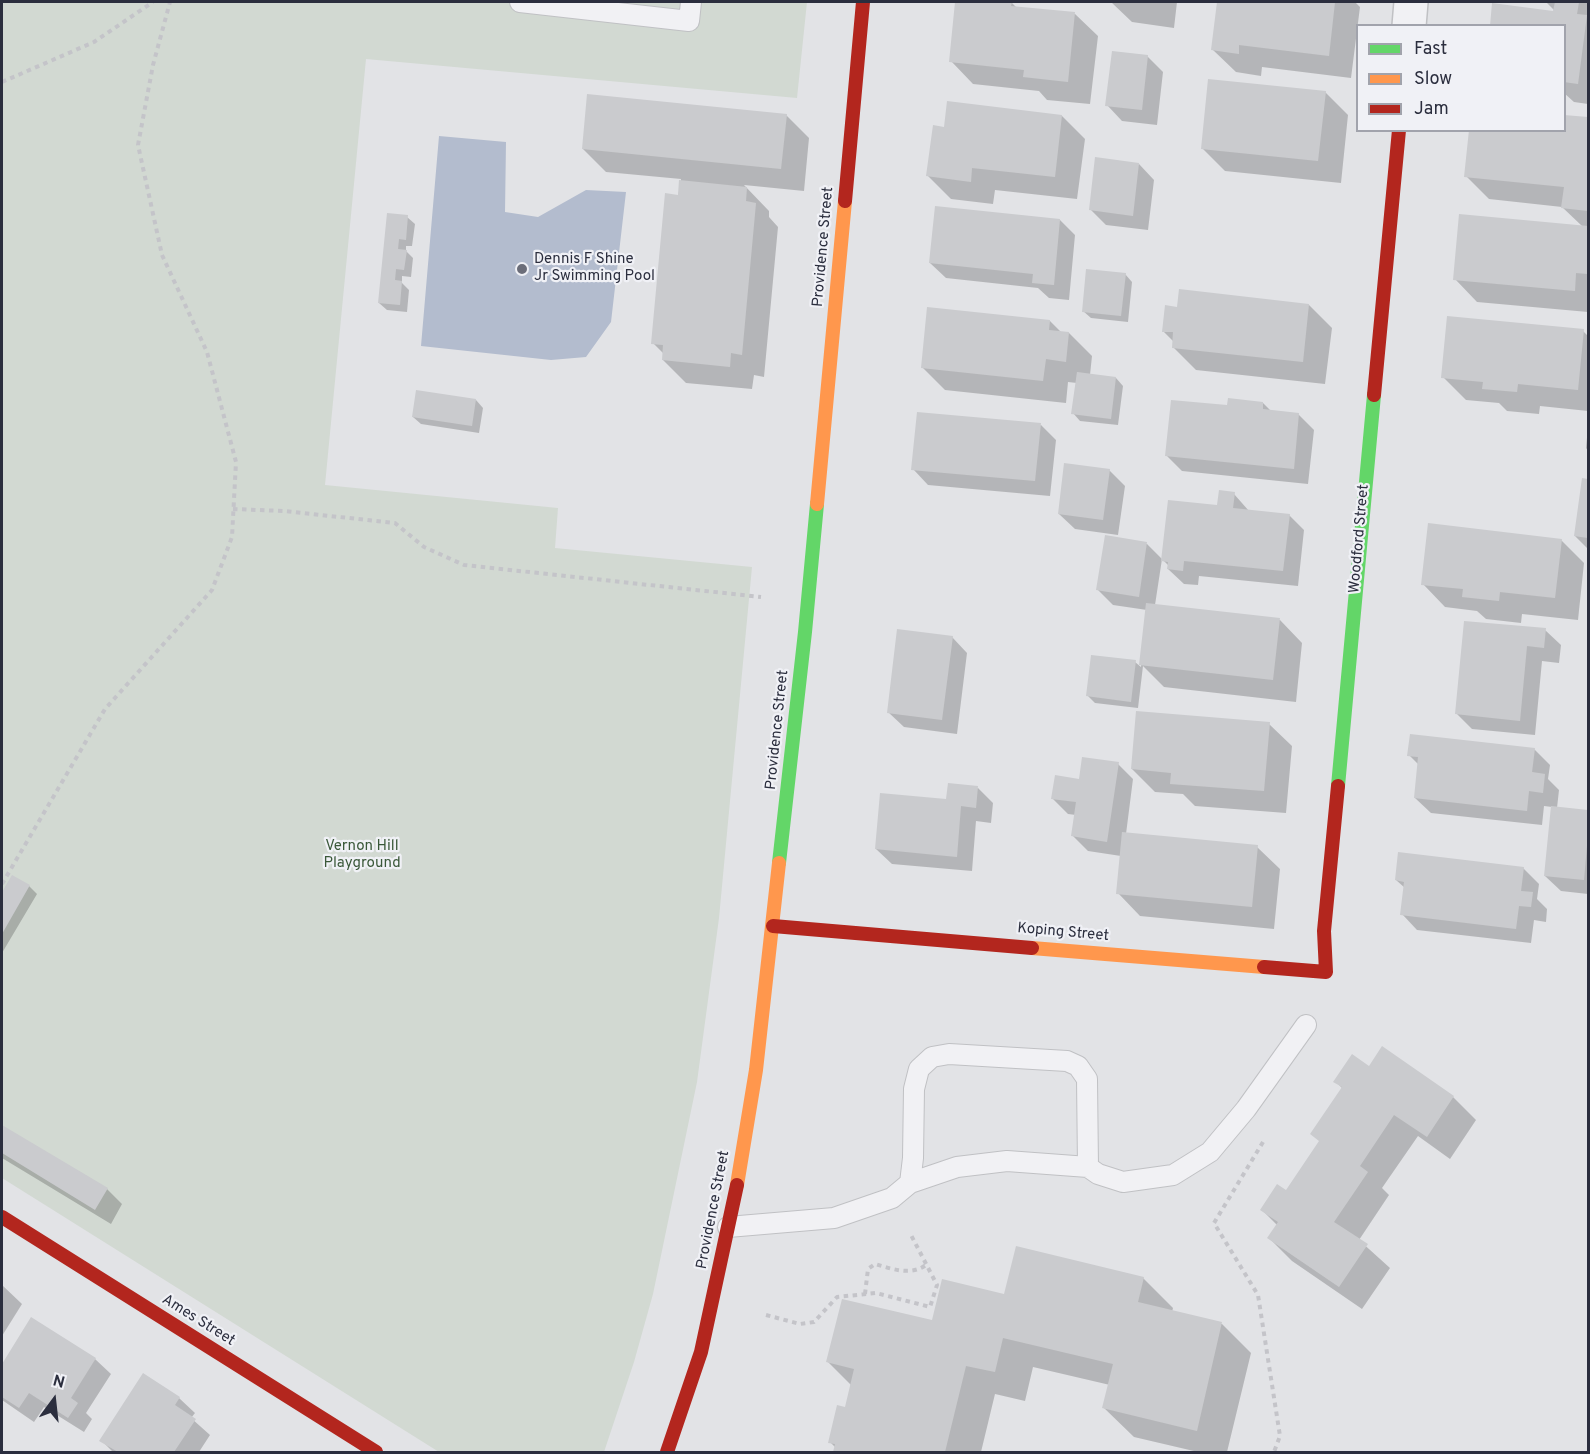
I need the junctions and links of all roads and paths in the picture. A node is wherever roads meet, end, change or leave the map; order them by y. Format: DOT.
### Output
graph roads {
  1 [pos="153,2"];
  2 [pos="170,2"];
  3 [pos="520,2"];
  4 [pos="692,2"];
  5 [pos="863,2"];
  6 [pos="1411,2"];
  7 [pos="1409,24"];
  8 [pos="2,82"];
  9 [pos="1399,132"];
  10 [pos="233,509"];
  11 [pos="761,597"];
  12 [pos="2,884"];
  13 [pos="773,926"];
  14 [pos="1325,948"];
  15 [pos="1306,1024"];
  16 [pos="1269,1132"];
  17 [pos="1088,1167"];
  18 [pos="910,1183"];
  19 [pos="2,1217"];
  20 [pos="728,1227"];
  21 [pos="910,1233"];
  22 [pos="926,1265"];
  23 [pos="865,1294"];
  24 [pos="766,1315"];
  25 [pos="376,1452"];
  26 [pos="667,1452"];
  27 [pos="1274,1452"];
  1 -- 8 [label="path"];
  2 -- 10 [label="path"];
  3 -- 4 [label="lane"];
  5 -- 13 [label="street, Providence Street"];
  6 -- 7 [label="street"];
  9 -- 14 [label="street, Woodford Street"];
  10 -- 11 [label="path"];
  10 -- 12 [label="path"];
  13 -- 14 [label="street, Koping Street"];
  13 -- 20 [label="street, Providence Street"];
  15 -- 17 [label="lane"];
  16 -- 27 [label="path"];
  17 -- 18 [label="lane"];
  17 -- 18 [label="lane"];
  18 -- 20 [label="lane"];
  19 -- 25 [label="street, Ames Street"];
  20 -- 26 [label="street, Providence Street"];
  21 -- 22 [label="path"];
  22 -- 23 [label="path"];
  22 -- 23 [label="path"];
  23 -- 24 [label="path"];
}
